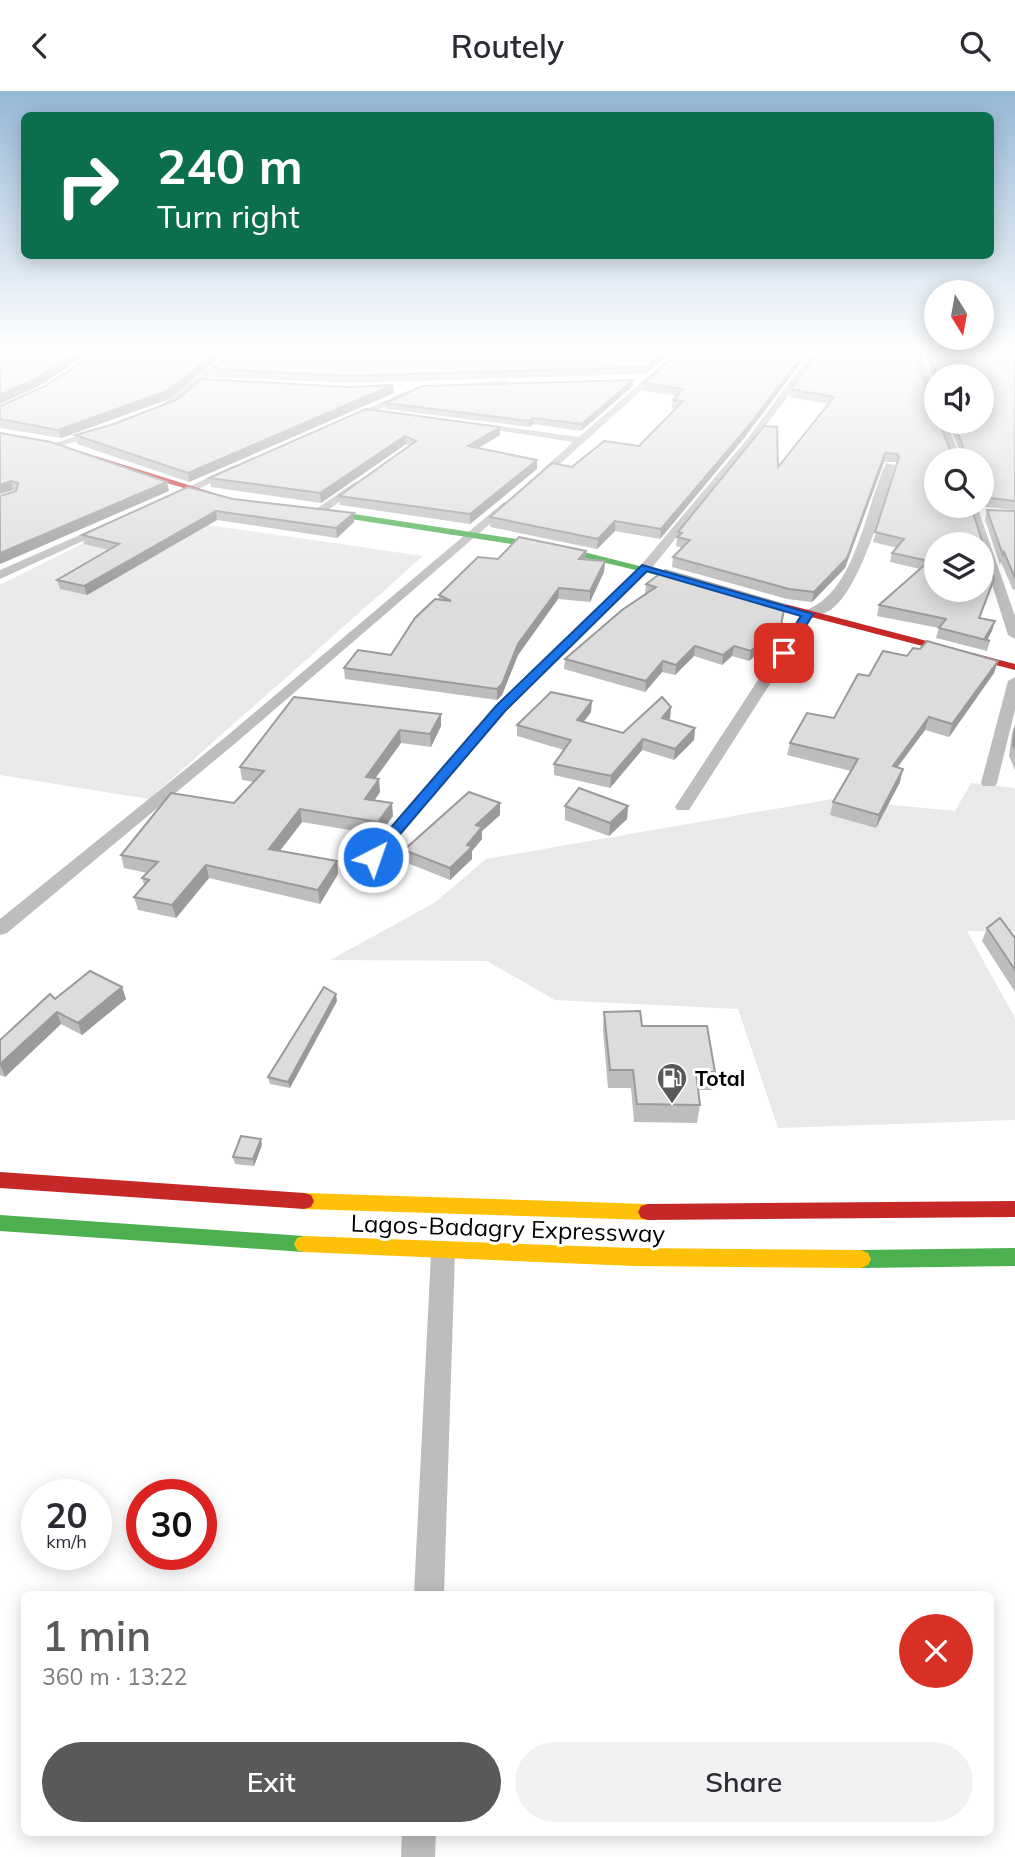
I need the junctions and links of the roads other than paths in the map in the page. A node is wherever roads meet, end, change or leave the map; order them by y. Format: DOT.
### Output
graph roads {
  1 [pos="94,433"];
  2 [pos="530,433"];
  3 [pos="587,433"];
  4 [pos="756,433"];
  5 [pos="0,434"];
  6 [pos="579,440"];
  7 [pos="57,444"];
  8 [pos="248,462"];
  9 [pos="890,465"];
  10 [pos="365,480"];
  11 [pos="188,489"];
  12 [pos="235,499"];
  13 [pos="163,501"];
  14 [pos="295,508"];
  15 [pos="320,511"];
  16 [pos="980,518"];
  17 [pos="113,524"];
  18 [pos="476,533"];
  19 [pos="646,567"];
  20 [pos="0,575"];
  21 [pos="708,585"];
  22 [pos="733,592"];
  23 [pos="808,614"];
  24 [pos="1015,635"];
  25 [pos="1015,667"];
  26 [pos="1015,681"];
  27 [pos="989,783"];
  28 [pos="683,807"];
  29 [pos="373,857"];
  30 [pos="0,929"];
  31 [pos="0,1180"];
  32 [pos="1015,1209"];
  33 [pos="0,1223"];
  34 [pos="443,1253"];
  35 [pos="1015,1257"];
  36 [pos="429,1591"];
  37 [pos="419,1836"];
  38 [pos="418,1857"];
  1 -- 7 [label="street"];
  2 -- 6 [label="street"];
  3 -- 6 [label="street"];
  4 -- 19 [label="street"];
  5 -- 7 [label="main road"];
  6 -- 18 [label="street"];
  7 -- 11 [label="main road"];
  8 -- 11 [label="street"];
  9 -- 23 [label="street"];
  10 -- 15 [label="street"];
  11 -- 12 [label="main road"];
  11 -- 13 [label="street"];
  14 -- 15 [label="main road"];
  15 -- 18 [label="main road"];
  16 -- 24 [label="street"];
  17 -- 20 [label="street"];
  18 -- 19 [label="main road"];
  18 -- 30 [label="street"];
  19 -- 21 [label="main road"];
  19 -- 29 [label="street"];
  22 -- 23 [label="main road"];
  23 -- 25 [label="main road"];
  23 -- 28 [label="street"];
  26 -- 27 [label="street"];
  31 -- 32 [label="main road, Lagos-Badagry Expressway"];
  33 -- 34 [label="main road, Lagos-Badagry Expressway"];
  34 -- 35 [label="main road, Lagos-Badagry Expressway"];
  34 -- 36 [label="street"];
  37 -- 38 [label="street"];
}
